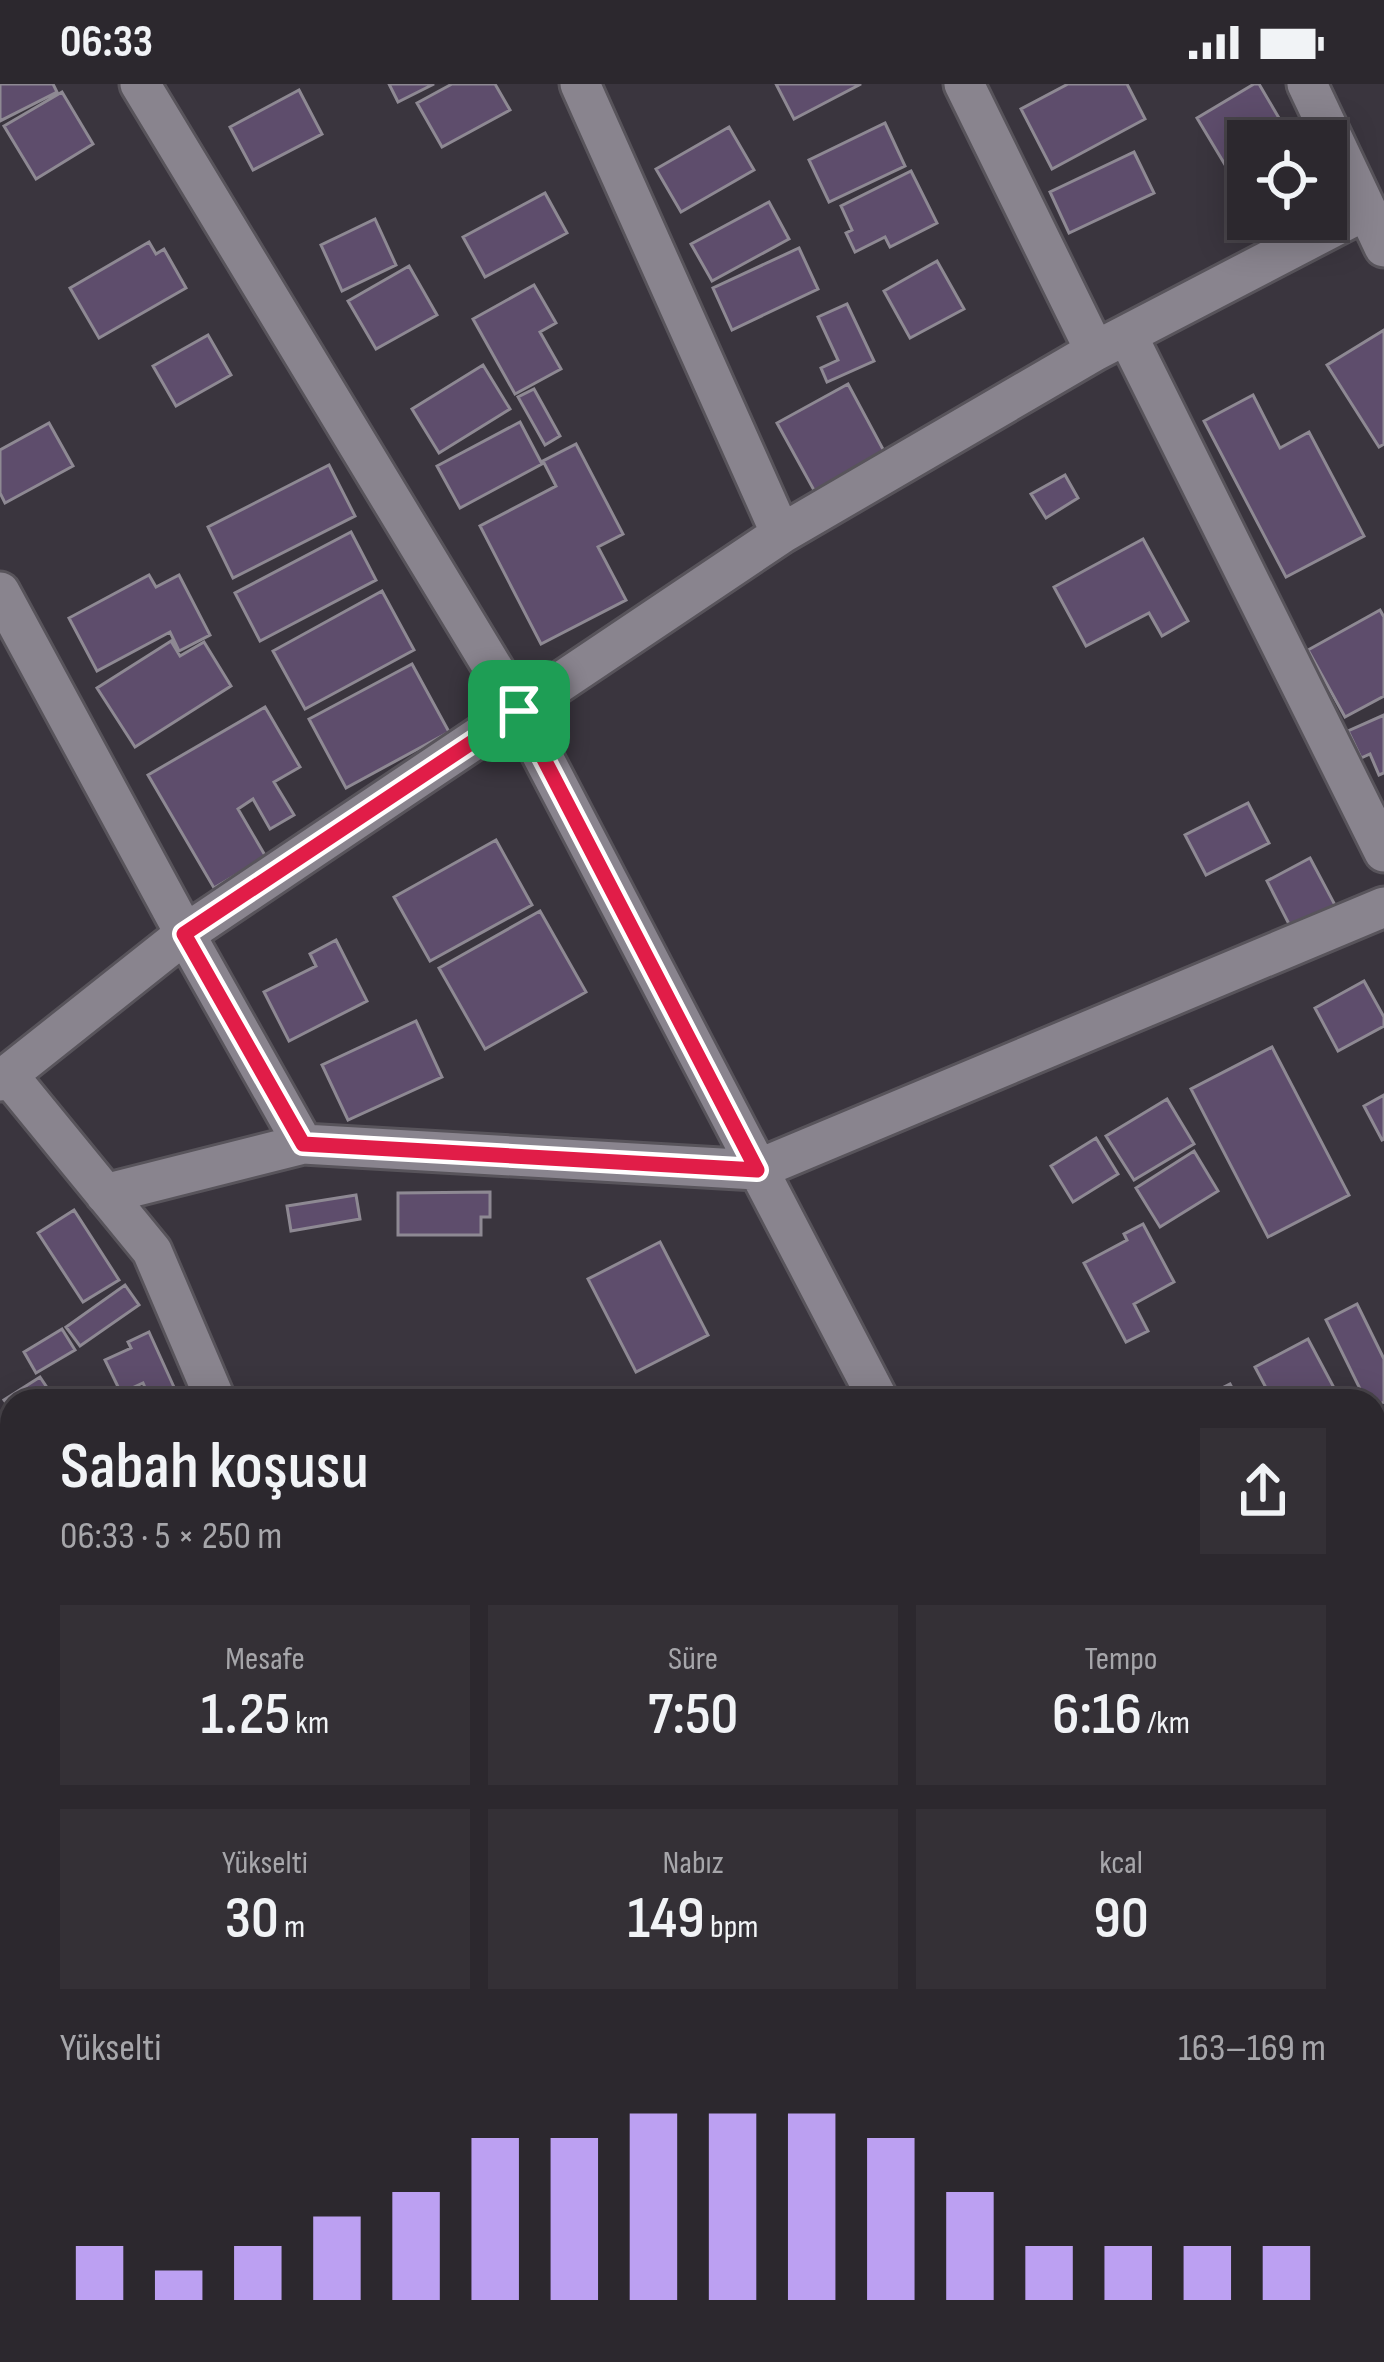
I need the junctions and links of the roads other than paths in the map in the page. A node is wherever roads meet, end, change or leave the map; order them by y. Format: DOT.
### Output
graph roads {
  1 [pos="140,84"];
  2 [pos="580,84"];
  3 [pos="964,84"];
  4 [pos="1307,84"];
  5 [pos="1366,210"];
  6 [pos="1384,247"];
  7 [pos="1111,343"];
  8 [pos="781,534"];
  9 [pos="0,592"];
  10 [pos="12,642"];
  11 [pos="519,711"];
  12 [pos="1384,852"];
  13 [pos="1384,907"];
  14 [pos="184,934"];
  15 [pos="4,1078"];
  16 [pos="303,1144"];
  17 [pos="757,1170"];
  18 [pos="105,1194"];
  19 [pos="211,1389"];
  20 [pos="873,1389"];
  1 -- 11 [label="street"];
  2 -- 8 [label="street"];
  3 -- 7 [label="street"];
  4 -- 5 [label="street"];
  5 -- 6 [label="street"];
  5 -- 7 [label="street"];
  7 -- 8 [label="street"];
  7 -- 12 [label="street"];
  8 -- 11 [label="street"];
  9 -- 10 [label="street"];
  10 -- 14 [label="street"];
  11 -- 14 [label="street"];
  11 -- 17 [label="street"];
  13 -- 17 [label="street"];
  14 -- 15 [label="street"];
  14 -- 16 [label="street"];
  15 -- 18 [label="street"];
  16 -- 17 [label="street"];
  16 -- 18 [label="street"];
  17 -- 20 [label="street"];
  18 -- 19 [label="street"];
}
